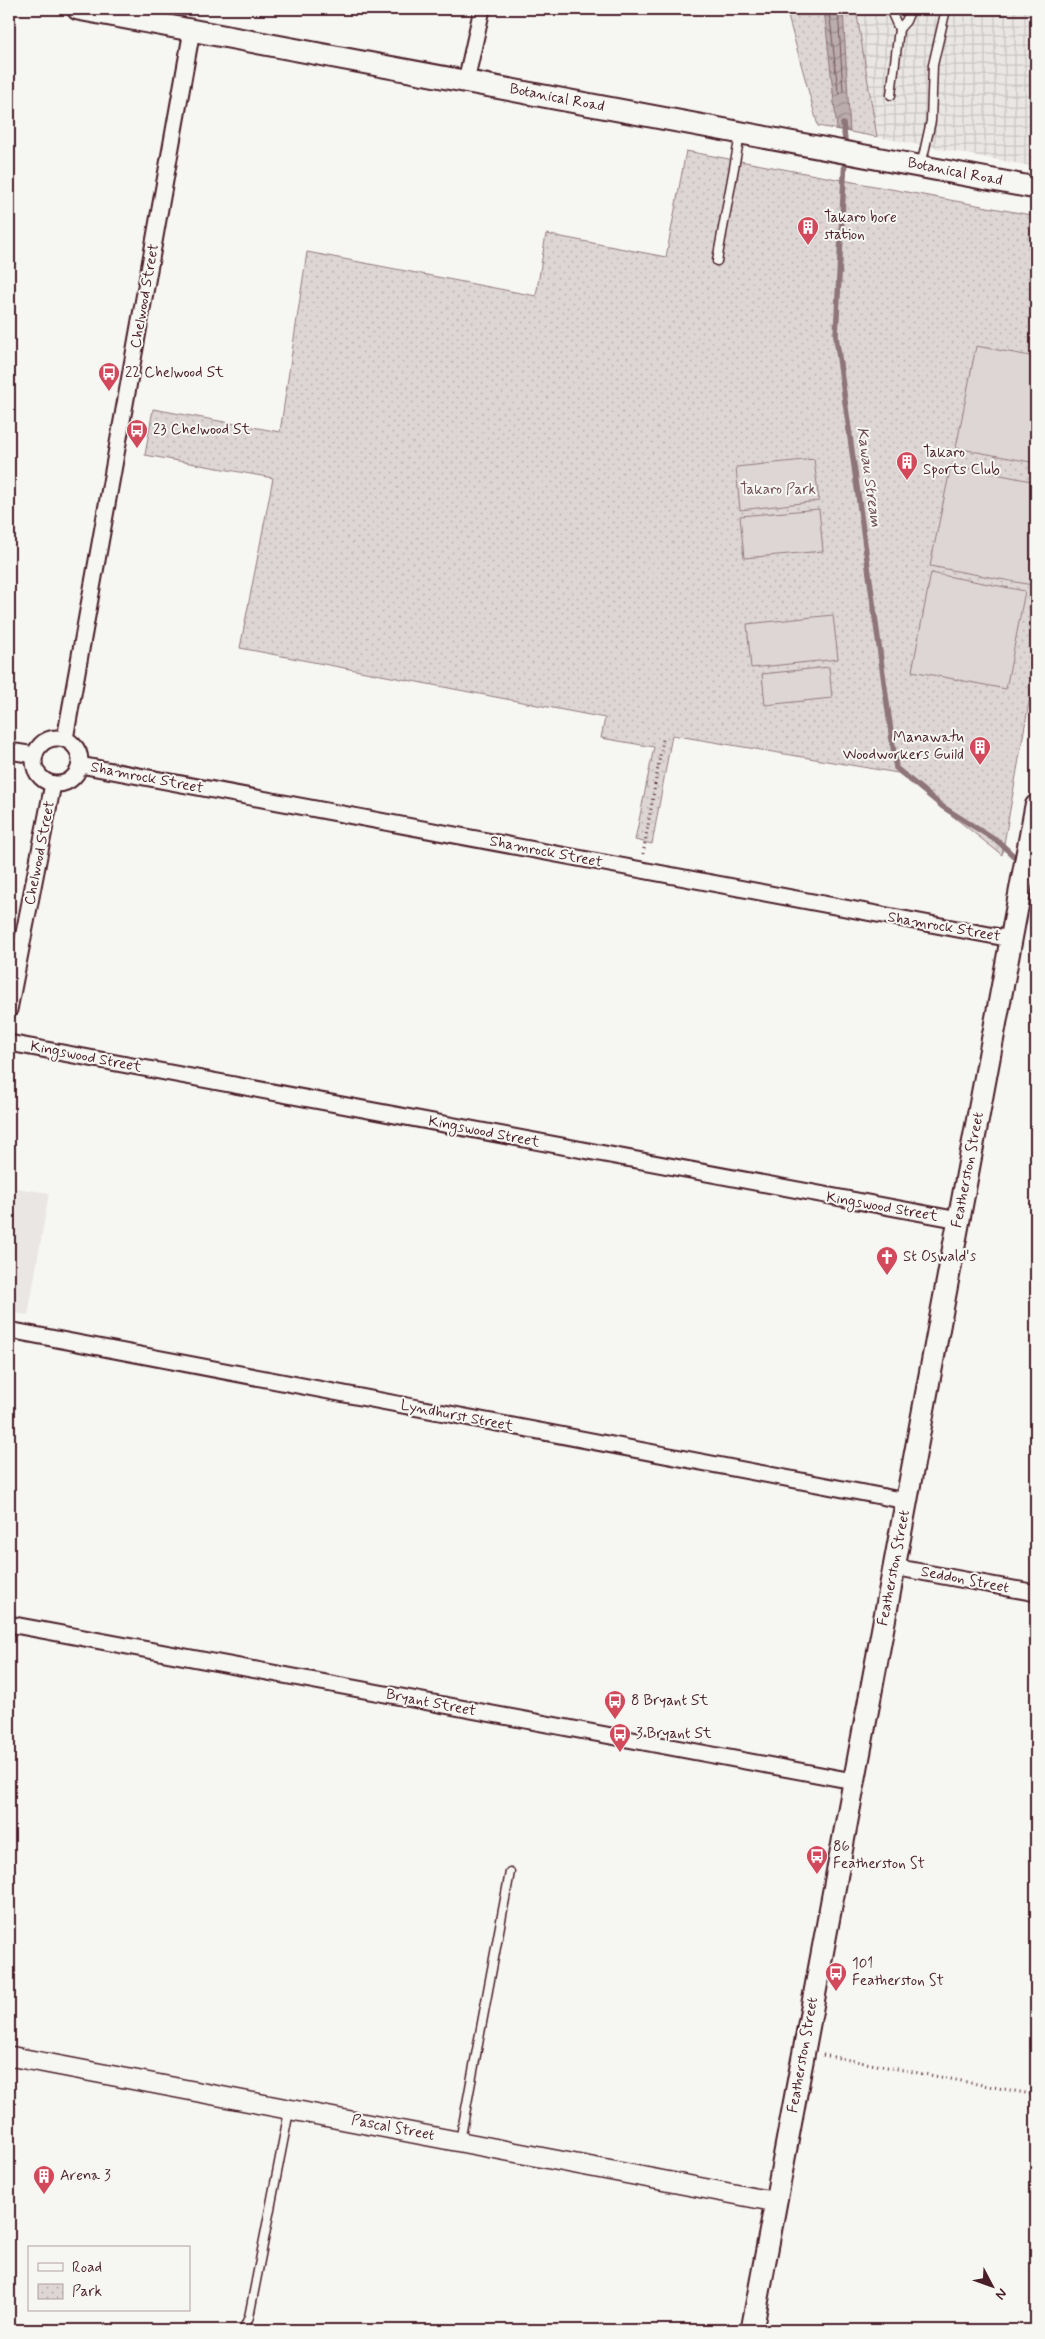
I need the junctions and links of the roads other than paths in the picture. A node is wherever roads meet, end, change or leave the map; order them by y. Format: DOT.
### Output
graph roads {
  1 [pos="78,9"];
  2 [pos="482,9"];
  3 [pos="890,9"];
  4 [pos="911,9"];
  5 [pos="946,9"];
  6 [pos="899,29"];
  7 [pos="192,30"];
  8 [pos="466,81"];
  9 [pos="891,95"];
  10 [pos="740,133"];
  11 [pos="921,166"];
  12 [pos="1036,188"];
  13 [pos="718,261"];
  14 [pos="65,739"];
  15 [pos="9,751"];
  16 [pos="34,756"];
  17 [pos="80,765"];
  18 [pos="53,784"];
  19 [pos="1036,806"];
  20 [pos="1011,940"];
  21 [pos="9,1010"];
  22 [pos="9,1043"];
  23 [pos="959,1220"];
  24 [pos="9,1330"];
  25 [pos="906,1502"];
  26 [pos="894,1566"];
  27 [pos="1036,1593"];
  28 [pos="9,1624"];
  29 [pos="853,1782"];
  30 [pos="510,1872"];
  31 [pos="9,2056"];
  32 [pos="290,2109"];
  33 [pos="460,2141"];
  34 [pos="776,2202"];
  35 [pos="243,2330"];
  36 [pos="752,2330"];
  1 -- 7 [label="main road, Botanical Road"];
  2 -- 8 [label="street"];
  3 -- 6 [label="lane"];
  4 -- 6 [label="lane"];
  5 -- 11 [label="lane"];
  6 -- 9 [label="lane"];
  7 -- 8 [label="main road, Botanical Road"];
  7 -- 14 [label="street, Chelwood Street"];
  8 -- 10 [label="main road, Botanical Road"];
  10 -- 11 [label="main road, Botanical Road"];
  10 -- 13 [label="lane"];
  11 -- 12 [label="main road, Botanical Road"];
  14 -- 16 [label="street"];
  14 -- 17 [label="street"];
  15 -- 16 [label="street"];
  16 -- 18 [label="street"];
  17 -- 18 [label="street"];
  17 -- 20 [label="street, Shamrock Street"];
  18 -- 21 [label="street, Chelwood Street"];
  19 -- 20 [label="main road, Featherston Street"];
  20 -- 23 [label="main road, Featherston Street"];
  22 -- 23 [label="street, Kingswood Street"];
  23 -- 25 [label="main road, Featherston Street"];
  24 -- 25 [label="street, Lyndhurst Street"];
  25 -- 26 [label="main road, Featherston Street"];
  26 -- 27 [label="street, Seddon Street"];
  26 -- 29 [label="main road, Featherston Street"];
  28 -- 29 [label="street, Bryant Street"];
  29 -- 34 [label="main road, Featherston Street"];
  30 -- 33 [label="lane"];
  31 -- 32 [label="street, Pascal Street"];
  32 -- 33 [label="street, Pascal Street"];
  32 -- 35 [label="lane"];
  33 -- 34 [label="street, Pascal Street"];
  34 -- 36 [label="main road, Featherston Street"];
}
